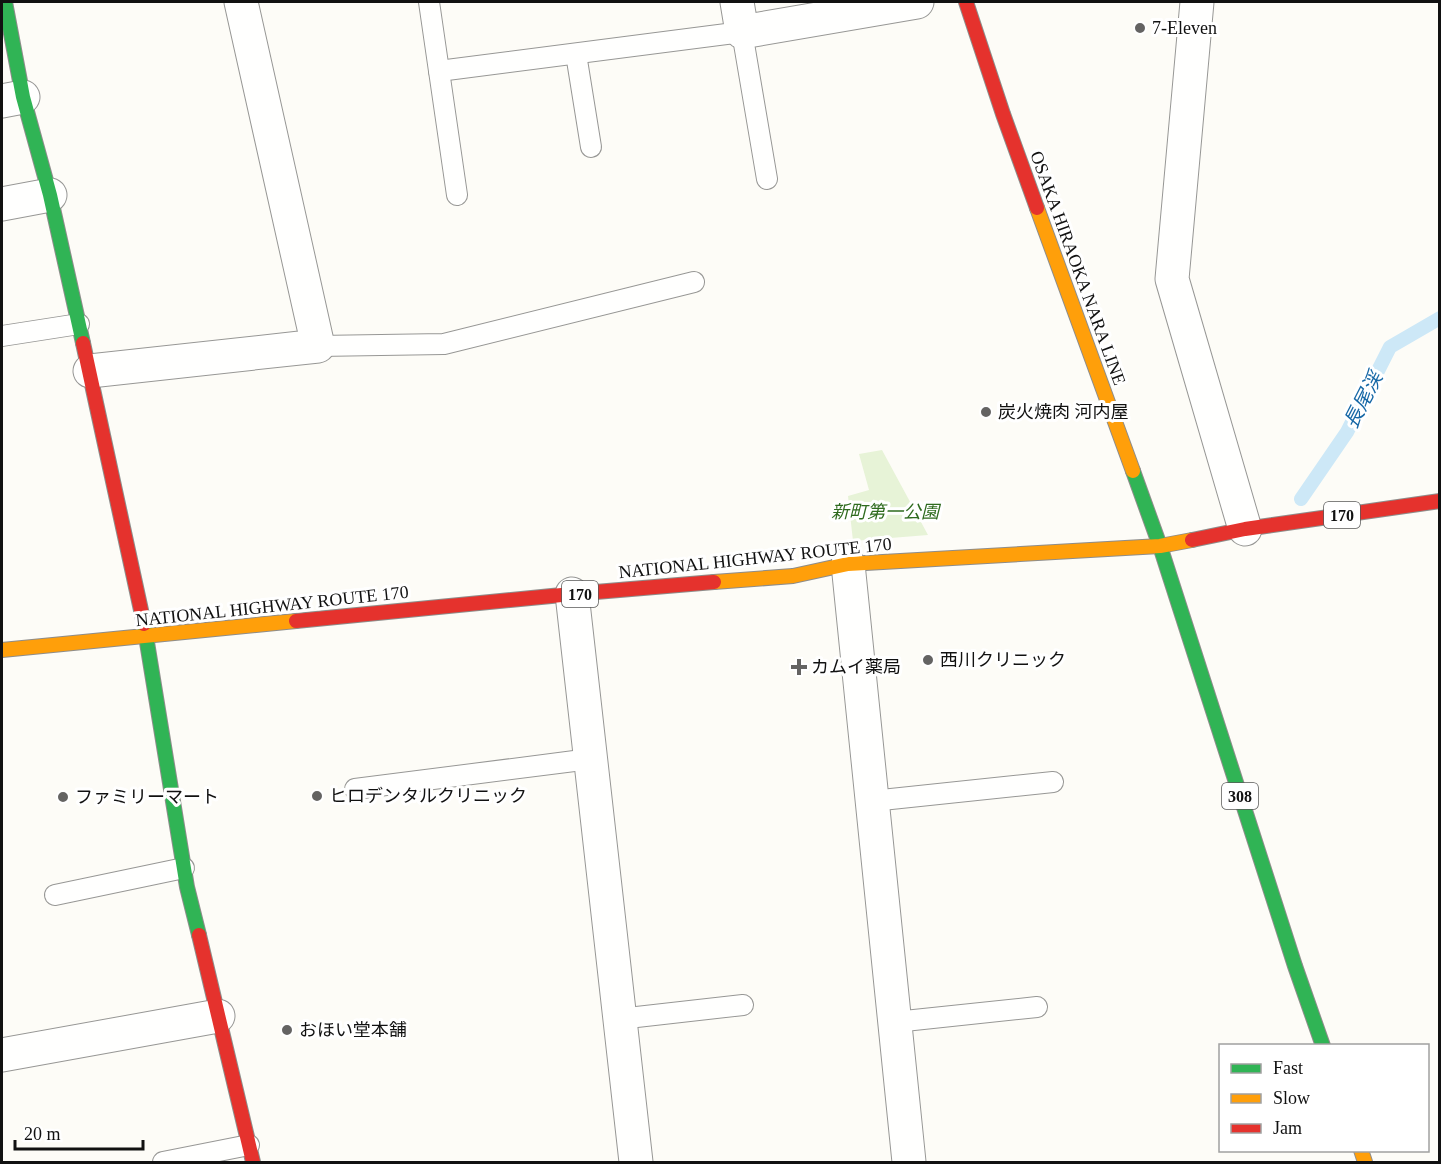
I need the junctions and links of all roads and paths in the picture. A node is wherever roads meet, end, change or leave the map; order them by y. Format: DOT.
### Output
graph roads {
  1 [pos="5,2"];
  2 [pos="241,2"];
  3 [pos="429,2"];
  4 [pos="917,2"];
  5 [pos="966,2"];
  6 [pos="1197,2"];
  7 [pos="739,17"];
  8 [pos="576,54"];
  9 [pos="439,71"];
  10 [pos="12,99"];
  11 [pos="591,147"];
  12 [pos="767,179"];
  13 [pos="50,195"];
  14 [pos="457,195"];
  15 [pos="2,204"];
  16 [pos="694,282"];
  17 [pos="79,324"];
  18 [pos="2,336"];
  19 [pos="318,346"];
  20 [pos="90,371"];
  21 [pos="1440,501"];
  22 [pos="1245,529"];
  23 [pos="1160,546"];
  24 [pos="848,564"];
  25 [pos="572,594"];
  26 [pos="147,637"];
  27 [pos="2,650"];
  28 [pos="590,759"];
  29 [pos="1053,782"];
  30 [pos="355,789"];
  31 [pos="872,801"];
  32 [pos="184,868"];
  33 [pos="55,895"];
  34 [pos="743,1005"];
  35 [pos="1037,1007"];
  36 [pos="218,1016"];
  37 [pos="619,1019"];
  38 [pos="895,1022"];
  39 [pos="1322,1044"];
  40 [pos="2,1054"];
  41 [pos="251,1154"];
  42 [pos="163,1162"];
  43 [pos="636,1162"];
  44 [pos="909,1162"];
  1 -- 10 [label="main road"];
  2 -- 19 [label="street"];
  3 -- 9 [label="lane"];
  4 -- 7 [label="street"];
  5 -- 23 [label="main road, OSAKA HIRAOKA NARA LINE"];
  6 -- 22 [label="street"];
  7 -- 8 [label="lane"];
  7 -- 12 [label="lane"];
  8 -- 9 [label="lane"];
  8 -- 11 [label="lane"];
  9 -- 14 [label="lane"];
  10 -- 13 [label="main road"];
  13 -- 15 [label="street"];
  13 -- 17 [label="main road"];
  16 -- 19 [label="lane"];
  17 -- 18 [label="lane"];
  17 -- 20 [label="main road"];
  19 -- 20 [label="street"];
  20 -- 26 [label="main road"];
  21 -- 22 [label="main road, NATIONAL HIGHWAY ROUTE 170 / 170"];
  22 -- 23 [label="main road, NATIONAL HIGHWAY ROUTE 170 / 170"];
  23 -- 24 [label="main road, NATIONAL HIGHWAY ROUTE 170 / 170"];
  23 -- 39 [label="main road, 308"];
  24 -- 25 [label="main road, NATIONAL HIGHWAY ROUTE 170 / 170"];
  24 -- 31 [label="street"];
  25 -- 26 [label="main road, NATIONAL HIGHWAY ROUTE 170 / 170"];
  25 -- 28 [label="street"];
  26 -- 27 [label="main road, NATIONAL HIGHWAY ROUTE 170 / 170"];
  26 -- 32 [label="main road"];
  28 -- 30 [label="lane"];
  28 -- 37 [label="street"];
  29 -- 31 [label="lane"];
  31 -- 38 [label="street"];
  32 -- 33 [label="lane"];
  32 -- 36 [label="main road"];
  34 -- 37 [label="lane"];
  35 -- 38 [label="lane"];
  36 -- 40 [label="street"];
  36 -- 41 [label="main road"];
  37 -- 43 [label="street"];
  38 -- 44 [label="street"];
  41 -- 42 [label="lane"];
}
